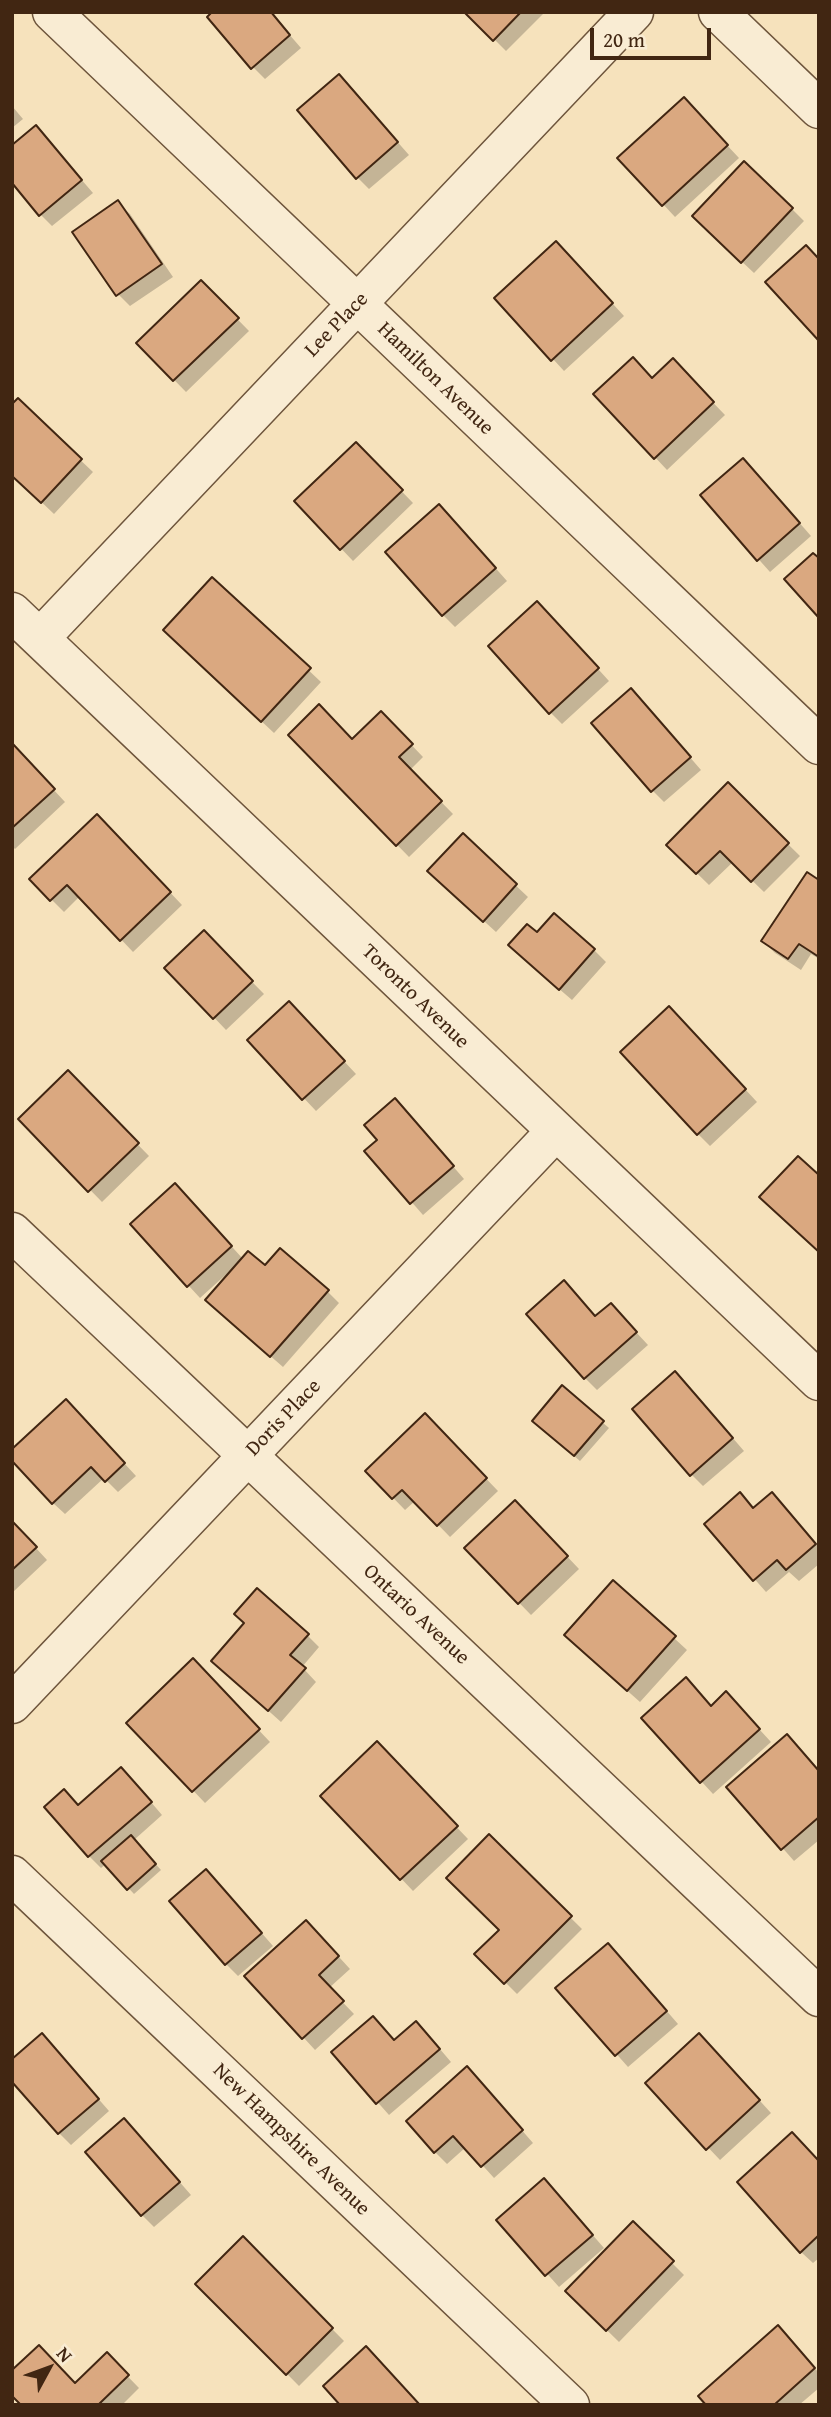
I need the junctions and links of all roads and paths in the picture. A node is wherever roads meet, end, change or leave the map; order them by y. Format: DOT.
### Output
graph roads {
  1 [pos="52,12"];
  2 [pos="634,12"];
  3 [pos="718,12"];
  4 [pos="819,109"];
  5 [pos="357,304"];
  6 [pos="12,612"];
  7 [pos="40,638"];
  8 [pos="819,745"];
  9 [pos="555,1132"];
  10 [pos="12,1232"];
  11 [pos="819,1381"];
  12 [pos="248,1455"];
  13 [pos="12,1704"];
  14 [pos="12,1875"];
  15 [pos="819,1997"];
  16 [pos="570,2405"];
  1 -- 5 [label="street, Hamilton Avenue"];
  2 -- 5 [label="street, Lee Place"];
  3 -- 4 [label="street"];
  5 -- 7 [label="street, Lee Place"];
  5 -- 8 [label="street, Hamilton Avenue"];
  6 -- 7 [label="street, Toronto Avenue"];
  7 -- 9 [label="street, Toronto Avenue"];
  9 -- 11 [label="street, Toronto Avenue"];
  9 -- 12 [label="street, Doris Place"];
  10 -- 12 [label="street, Ontario Avenue"];
  12 -- 13 [label="street, Doris Place"];
  12 -- 15 [label="street, Ontario Avenue"];
  14 -- 16 [label="street, New Hampshire Avenue"];
}
